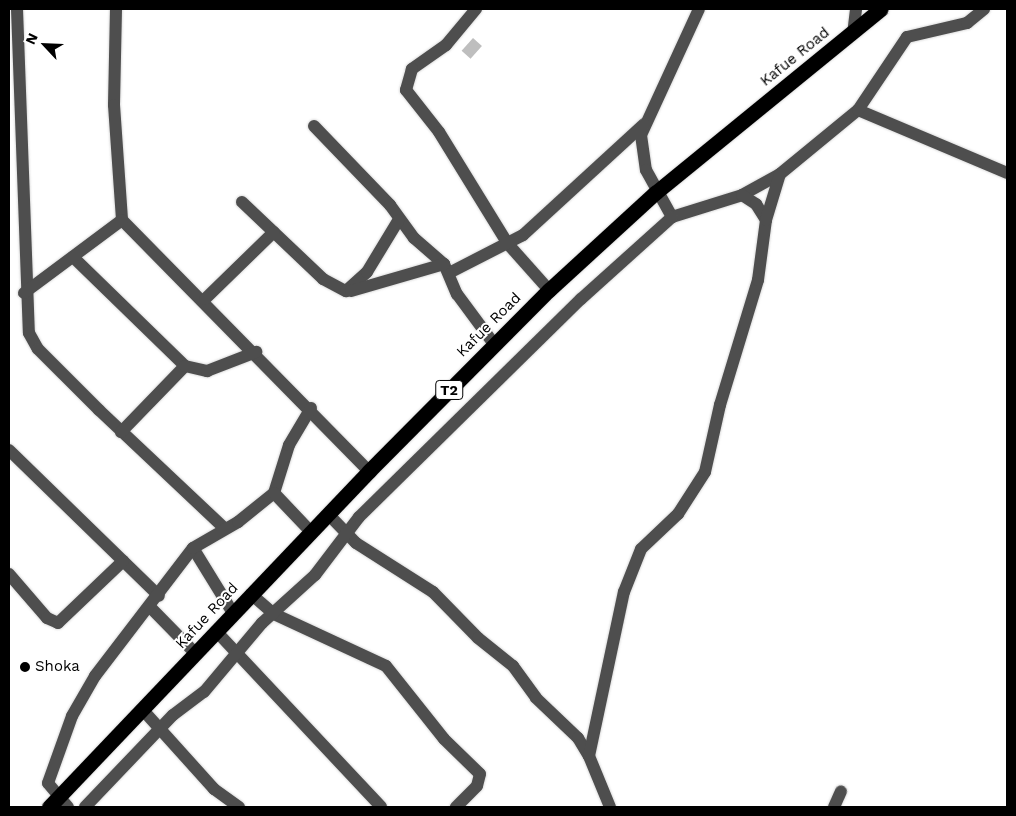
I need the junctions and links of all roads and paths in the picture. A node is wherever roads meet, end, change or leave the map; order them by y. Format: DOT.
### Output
graph roads {
  1 [pos="17,9"];
  2 [pos="116,9"];
  3 [pos="699,9"];
  4 [pos="856,9"];
  5 [pos="881,9"];
  6 [pos="984,9"];
  7 [pos="471,12"];
  8 [pos="852,34"];
  9 [pos="858,110"];
  10 [pos="644,124"];
  11 [pos="314,126"];
  12 [pos="1007,173"];
  13 [pos="780,174"];
  14 [pos="656,193"];
  15 [pos="742,195"];
  16 [pos="242,202"];
  17 [pos="672,217"];
  18 [pos="122,220"];
  19 [pos="766,220"];
  20 [pos="398,221"];
  21 [pos="274,232"];
  22 [pos="508,244"];
  23 [pos="73,257"];
  24 [pos="446,269"];
  25 [pos="549,290"];
  26 [pos="351,291"];
  27 [pos="24,293"];
  28 [pos="205,300"];
  29 [pos="494,344"];
  30 [pos="256,352"];
  31 [pos="184,366"];
  32 [pos="311,408"];
  33 [pos="121,432"];
  34 [pos="9,450"];
  35 [pos="370,470"];
  36 [pos="274,493"];
  37 [pos="329,515"];
  38 [pos="223,527"];
  39 [pos="311,532"];
  40 [pos="346,533"];
  41 [pos="193,548"];
  42 [pos="123,561"];
  43 [pos="9,574"];
  44 [pos="251,594"];
  45 [pos="159,596"];
  46 [pos="151,608"];
  47 [pos="233,613"];
  48 [pos="272,613"];
  49 [pos="216,632"];
  50 [pos="195,653"];
  51 [pos="236,653"];
  52 [pos="142,709"];
  53 [pos="159,731"];
  54 [pos="588,756"];
  55 [pos="841,791"];
  56 [pos="58,804"];
  57 [pos="84,807"];
  58 [pos="239,807"];
  59 [pos="381,807"];
  60 [pos="456,807"];
  61 [pos="610,807"];
  62 [pos="834,807"];
  1 -- 27 [label="street"];
  2 -- 18 [label="street"];
  3 -- 10 [label="street"];
  4 -- 8 [label="street"];
  5 -- 8 [label="highway, Kafue Road / T2"];
  6 -- 9 [label="street"];
  7 -- 22 [label="street"];
  8 -- 14 [label="highway, Kafue Road / T2"];
  9 -- 12 [label="street"];
  9 -- 13 [label="street"];
  10 -- 14 [label="street"];
  10 -- 22 [label="street"];
  11 -- 20 [label="street"];
  13 -- 15 [label="street"];
  13 -- 19 [label="street"];
  14 -- 17 [label="street"];
  14 -- 25 [label="highway, Kafue Road / T2"];
  15 -- 17 [label="street"];
  15 -- 19 [label="street"];
  16 -- 21 [label="street"];
  17 -- 40 [label="street"];
  18 -- 23 [label="street"];
  18 -- 28 [label="street"];
  19 -- 54 [label="street"];
  20 -- 24 [label="street"];
  20 -- 26 [label="street"];
  21 -- 26 [label="street"];
  21 -- 28 [label="street"];
  22 -- 24 [label="street"];
  22 -- 25 [label="street"];
  23 -- 27 [label="street"];
  23 -- 31 [label="street"];
  24 -- 26 [label="street"];
  24 -- 29 [label="street"];
  25 -- 29 [label="highway, Kafue Road / T2"];
  27 -- 33 [label="street"];
  28 -- 30 [label="street"];
  29 -- 35 [label="highway, Kafue Road / T2"];
  30 -- 31 [label="street"];
  30 -- 32 [label="street"];
  31 -- 33 [label="street"];
  32 -- 35 [label="street"];
  32 -- 36 [label="street"];
  33 -- 38 [label="street"];
  34 -- 42 [label="street"];
  35 -- 37 [label="highway, Kafue Road / T2"];
  36 -- 38 [label="street"];
  36 -- 39 [label="street"];
  37 -- 39 [label="highway, Kafue Road / T2"];
  37 -- 40 [label="street"];
  38 -- 41 [label="street"];
  39 -- 44 [label="highway, Kafue Road / T2"];
  40 -- 48 [label="street"];
  40 -- 54 [label="street"];
  41 -- 45 [label="street"];
  41 -- 47 [label="street"];
  42 -- 43 [label="street"];
  42 -- 45 [label="street"];
  44 -- 47 [label="highway, Kafue Road / T2"];
  44 -- 48 [label="street"];
  45 -- 46 [label="street"];
  46 -- 50 [label="street"];
  46 -- 56 [label="street"];
  47 -- 49 [label="highway, Kafue Road / T2"];
  48 -- 51 [label="street"];
  48 -- 60 [label="street"];
  49 -- 50 [label="highway, Kafue Road / T2"];
  49 -- 51 [label="street"];
  50 -- 52 [label="highway, Kafue Road / T2"];
  51 -- 53 [label="street"];
  51 -- 59 [label="street"];
  52 -- 53 [label="street"];
  52 -- 56 [label="highway, Kafue Road / T2"];
  53 -- 57 [label="street"];
  53 -- 58 [label="street"];
  54 -- 61 [label="street"];
  55 -- 62 [label="street"];
}
